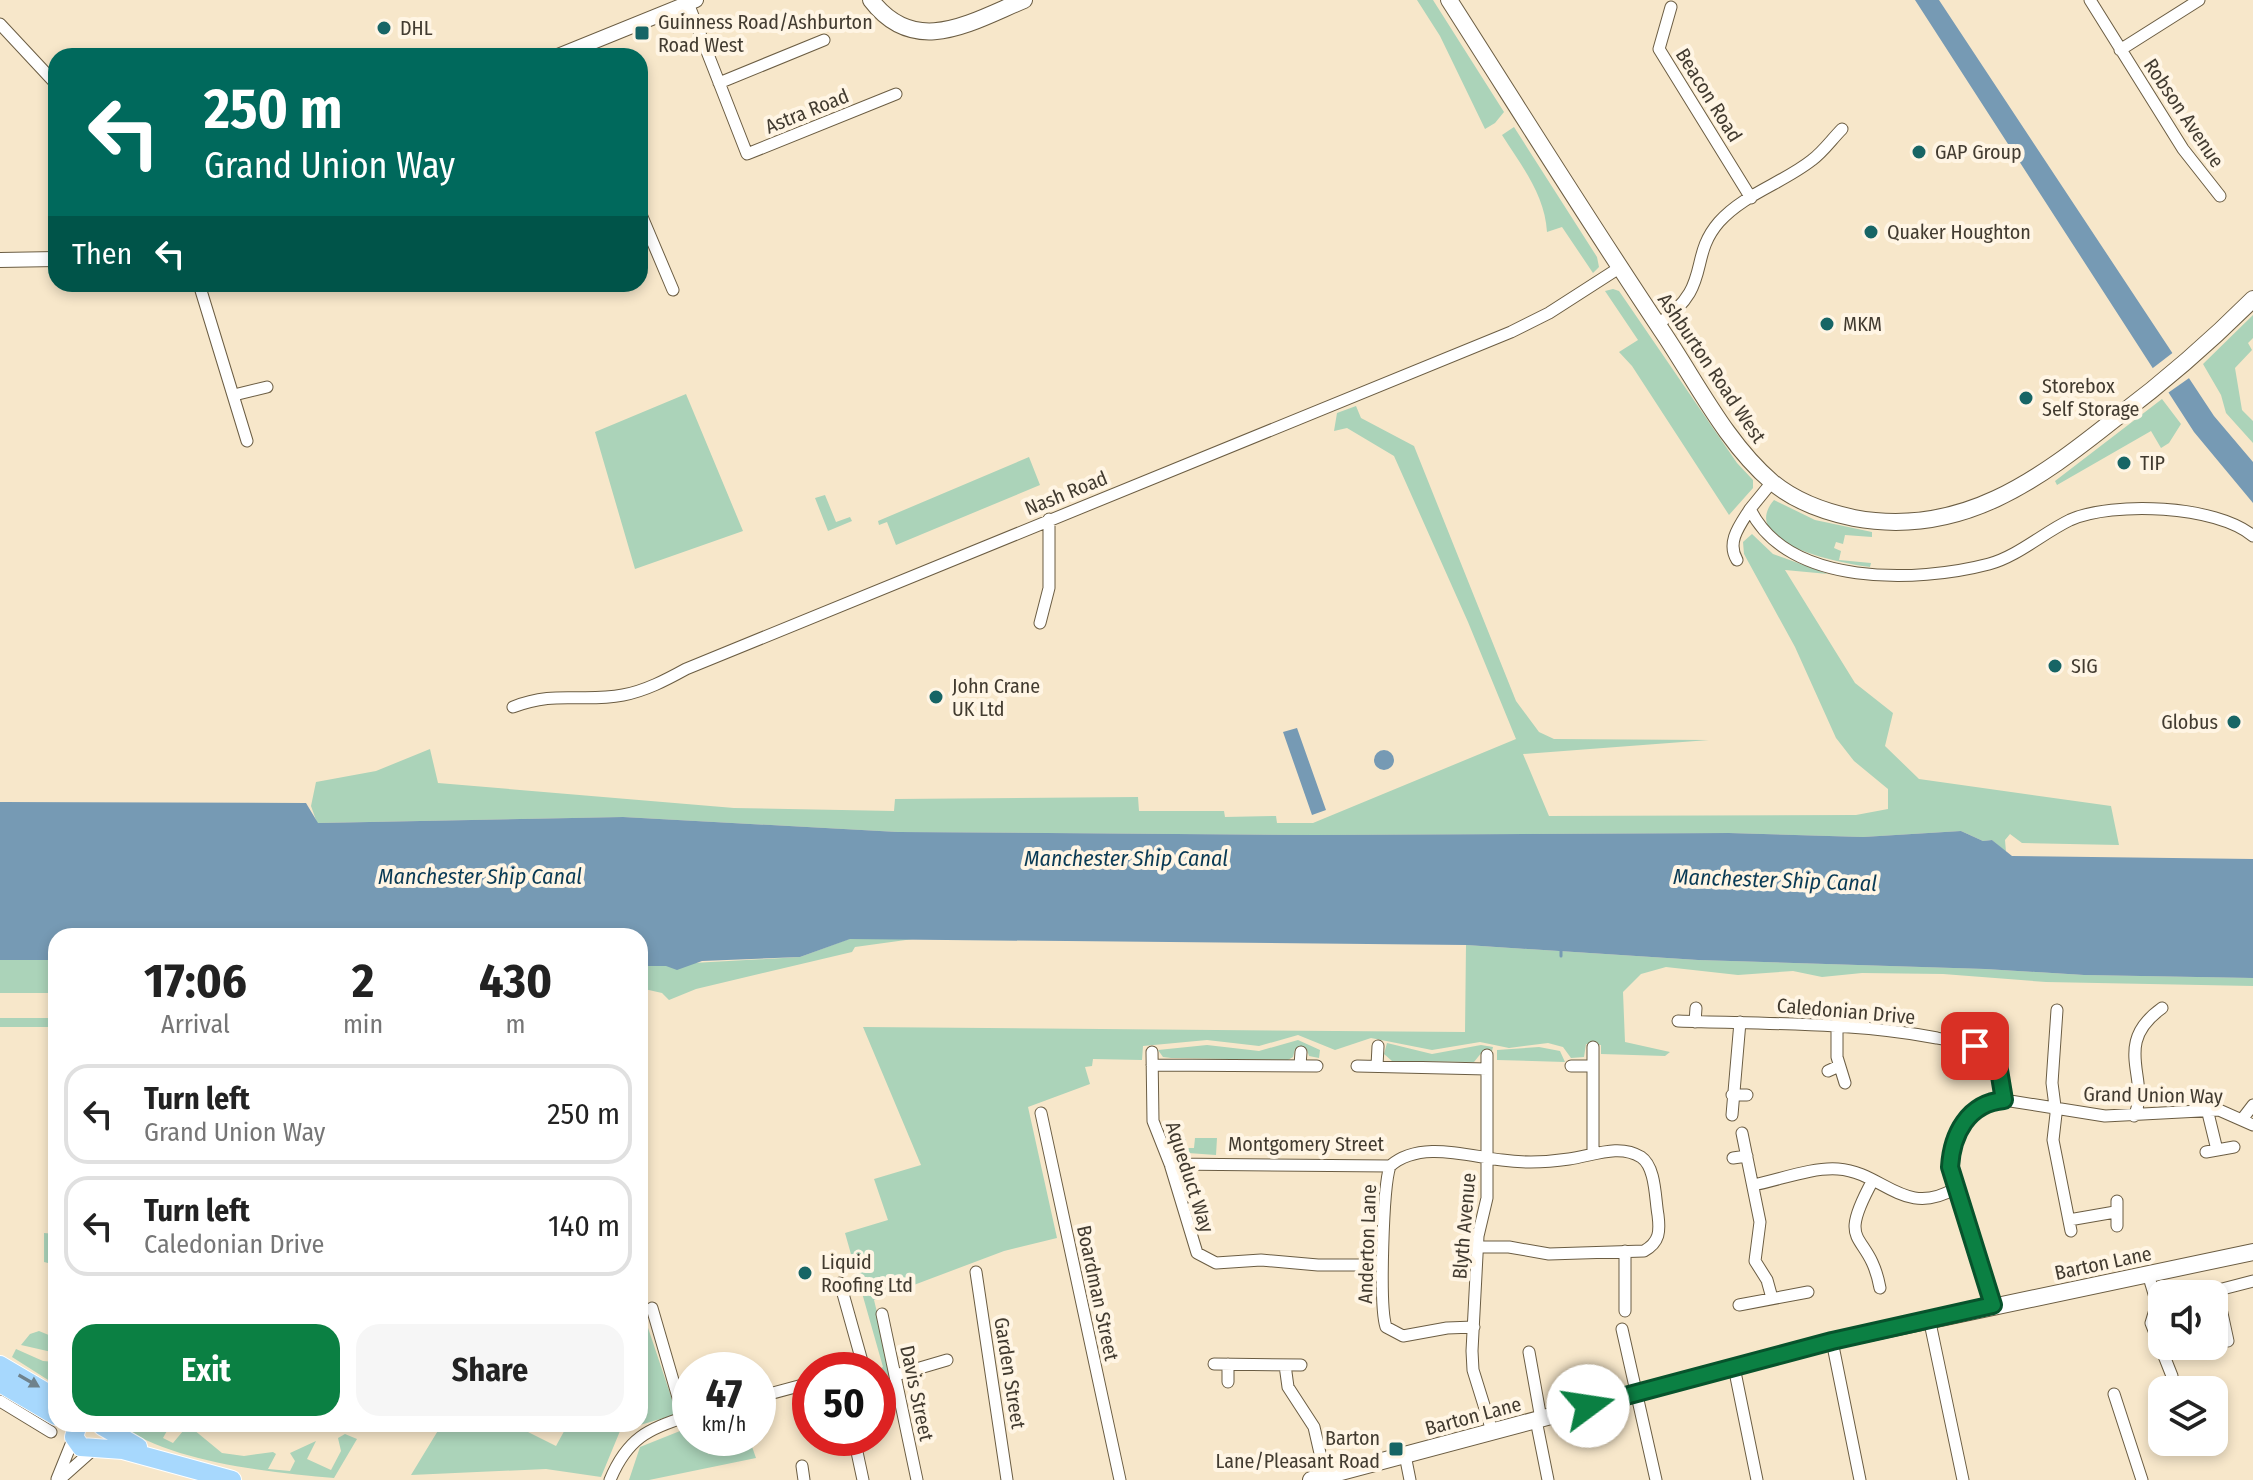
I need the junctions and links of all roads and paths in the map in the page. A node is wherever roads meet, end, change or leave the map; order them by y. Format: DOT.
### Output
graph roads {
  1 [pos="871,0"];
  2 [pos="1024,0"];
  3 [pos="1449,0"];
  4 [pos="2090,0"];
  5 [pos="2199,0"];
  6 [pos="692,2"];
  7 [pos="1671,7"];
  8 [pos="0,24"];
  9 [pos="824,40"];
  10 [pos="582,48"];
  11 [pos="2120,50"];
  12 [pos="48,75"];
  13 [pos="719,83"];
  14 [pos="896,94"];
  15 [pos="1842,129"];
  16 [pos="2220,196"];
  17 [pos="1751,198"];
  18 [pos="648,231"];
  19 [pos="48,259"];
  20 [pos="0,260"];
  21 [pos="1619,268"];
  22 [pos="673,290"];
  23 [pos="202,292"];
  24 [pos="2253,299"];
  25 [pos="1658,324"];
  26 [pos="267,387"];
  27 [pos="234,395"];
  28 [pos="247,441"];
  29 [pos="1772,482"];
  30 [pos="1750,509"];
  31 [pos="1049,519"];
  32 [pos="2253,536"];
  33 [pos="1737,560"];
  34 [pos="1040,623"];
  35 [pos="513,707"];
  36 [pos="1696,1008"];
  37 [pos="2162,1008"];
  38 [pos="2057,1010"];
  39 [pos="1678,1021"];
  40 [pos="1695,1022"];
  41 [pos="1740,1022"];
  42 [pos="1837,1024"];
  43 [pos="1378,1046"];
  44 [pos="1593,1047"];
  45 [pos="1152,1052"];
  46 [pos="1301,1052"];
  47 [pos="1487,1055"];
  48 [pos="1152,1065"];
  49 [pos="1300,1065"];
  50 [pos="1317,1066"];
  51 [pos="1357,1066"];
  52 [pos="1377,1066"];
  53 [pos="1571,1066"];
  54 [pos="1592,1066"];
  55 [pos="1487,1069"];
  56 [pos="1845,1083"];
  57 [pos="1732,1095"];
  58 [pos="1747,1095"];
  59 [pos="2004,1100"];
  60 [pos="2253,1105"];
  61 [pos="2055,1108"];
  62 [pos="2207,1109"];
  63 [pos="1041,1113"];
  64 [pos="1732,1115"];
  65 [pos="2134,1116"];
  66 [pos="2248,1122"];
  67 [pos="1742,1133"];
  68 [pos="2234,1147"];
  69 [pos="1593,1153"];
  70 [pos="1747,1156"];
  71 [pos="1488,1158"];
  72 [pos="1733,1158"];
  73 [pos="1170,1164"];
  74 [pos="1390,1166"];
  75 [pos="1873,1180"];
  76 [pos="1753,1185"];
  77 [pos="1954,1189"];
  78 [pos="2117,1226"];
  79 [pos="1478,1247"];
  80 [pos="1625,1251"];
  81 [pos="2253,1252"];
  82 [pos="1382,1265"];
  83 [pos="976,1272"];
  84 [pos="2148,1274"];
  85 [pos="2150,1280"];
  86 [pos="2253,1281"];
  87 [pos="840,1283"];
  88 [pos="2228,1287"];
  89 [pos="1880,1288"];
  90 [pos="1808,1292"];
  91 [pos="1772,1298"];
  92 [pos="1739,1305"];
  93 [pos="1993,1305"];
  94 [pos="652,1308"];
  95 [pos="1625,1311"];
  96 [pos="882,1314"];
  97 [pos="1929,1318"];
  98 [pos="1474,1327"];
  99 [pos="1622,1329"];
  100 [pos="1832,1341"];
  101 [pos="859,1352"];
  102 [pos="891,1352"];
  103 [pos="1529,1352"];
  104 [pos="947,1360"];
  105 [pos="2166,1360"];
  106 [pos="2183,1362"];
  107 [pos="1214,1364"];
  108 [pos="1228,1364"];
  109 [pos="0,1365"];
  110 [pos="1285,1365"];
  111 [pos="1301,1365"];
  112 [pos="1734,1367"];
  113 [pos="672,1370"];
  114 [pos="896,1375"];
  115 [pos="1228,1382"];
  116 [pos="0,1383"];
  117 [pos="48,1393"];
  118 [pos="1636,1394"];
  119 [pos="2114,1394"];
  120 [pos="0,1401"];
  121 [pos="48,1416"];
  122 [pos="1538,1420"];
  123 [pos="48,1421"];
  124 [pos="672,1423"];
  125 [pos="1492,1431"];
  126 [pos="65,1432"];
  127 [pos="69,1432"];
  128 [pos="103,1432"];
  129 [pos="114,1432"];
  130 [pos="647,1432"];
  131 [pos="648,1432"];
  132 [pos="95,1448"];
  133 [pos="1405,1455"];
  134 [pos="858,1456"];
  135 [pos="162,1459"];
  136 [pos="621,1462"];
  137 [pos="802,1466"];
  138 [pos="1318,1478"];
  139 [pos="58,1480"];
  140 [pos="232,1480"];
  141 [pos="610,1480"];
  142 [pos="621,1480"];
  143 [pos="804,1480"];
  144 [pos="863,1480"];
  145 [pos="917,1480"];
  146 [pos="1007,1480"];
  147 [pos="1120,1480"];
  148 [pos="1410,1480"];
  149 [pos="1548,1480"];
  150 [pos="1656,1480"];
  151 [pos="1757,1480"];
  152 [pos="1860,1480"];
  153 [pos="1963,1480"];
  154 [pos="2142,1480"];
  1 -- 2 [label="main road"];
  3 -- 21 [label="main road, Ashburton Road West"];
  4 -- 11 [label="street, Robson Avenue"];
  5 -- 11 [label="street, Robson Avenue"];
  6 -- 10 [label="street"];
  6 -- 13 [label="street, Astra Road"];
  7 -- 17 [label="street, Beacon Road"];
  8 -- 12 [label="street"];
  9 -- 13 [label="street"];
  11 -- 16 [label="street, Robson Avenue"];
  13 -- 14 [label="street, Astra Road"];
  15 -- 17 [label="street"];
  17 -- 25 [label="street"];
  18 -- 22 [label="street"];
  19 -- 20 [label="street"];
  21 -- 25 [label="main road, Ashburton Road West"];
  21 -- 31 [label="street, Nash Road"];
  23 -- 27 [label="street"];
  24 -- 29 [label="main road, Ashburton Road West"];
  25 -- 29 [label="main road, Ashburton Road West"];
  26 -- 27 [label="street"];
  27 -- 28 [label="street"];
  29 -- 30 [label="street"];
  30 -- 32 [label="street"];
  30 -- 33 [label="street"];
  31 -- 34 [label="street"];
  31 -- 35 [label="street, Nash Road"];
  36 -- 40 [label="street"];
  37 -- 65 [label="street"];
  38 -- 61 [label="street"];
  39 -- 40 [label="street, Caledonian Drive"];
  40 -- 41 [label="street, Caledonian Drive"];
  41 -- 42 [label="street, Caledonian Drive"];
  41 -- 57 [label="street"];
  42 -- 56 [label="street"];
  42 -- 59 [label="street, Caledonian Drive"];
  43 -- 52 [label="street"];
  44 -- 54 [label="street"];
  45 -- 48 [label="street, Aqueduct Way"];
  46 -- 49 [label="street"];
  47 -- 55 [label="street, Blyth Avenue"];
  48 -- 49 [label="street"];
  48 -- 73 [label="street, Aqueduct Way"];
  49 -- 50 [label="street"];
  51 -- 52 [label="street"];
  52 -- 55 [label="street"];
  53 -- 54 [label="street"];
  54 -- 69 [label="street"];
  55 -- 71 [label="street, Blyth Avenue"];
  57 -- 58 [label="street"];
  57 -- 64 [label="street"];
  59 -- 61 [label="street, Grand Union Way"];
  59 -- 77 [label="street"];
  60 -- 66 [label="street"];
  61 -- 65 [label="street, Grand Union Way"];
  61 -- 78 [label="street"];
  62 -- 65 [label="street, Grand Union Way"];
  62 -- 66 [label="street, Grand Union Way"];
  62 -- 68 [label="street"];
  63 -- 147 [label="street, Boardman Street"];
  67 -- 70 [label="street"];
  69 -- 71 [label="street, Montgomery Street"];
  69 -- 80 [label="street, Montgomery Street"];
  70 -- 72 [label="street"];
  70 -- 76 [label="street"];
  71 -- 74 [label="street, Montgomery Street"];
  71 -- 79 [label="street, Blyth Avenue"];
  73 -- 74 [label="street, Montgomery Street"];
  73 -- 82 [label="street, Aqueduct Way"];
  74 -- 82 [label="street, Anderton Lane"];
  75 -- 76 [label="street"];
  75 -- 77 [label="street"];
  75 -- 89 [label="street"];
  76 -- 91 [label="street"];
  77 -- 93 [label="street"];
  79 -- 80 [label="street"];
  79 -- 98 [label="street, Blyth Avenue"];
  80 -- 95 [label="street"];
  81 -- 84 [label="main road, Barton Lane"];
  82 -- 98 [label="street, Anderton Lane"];
  83 -- 146 [label="street, Garden Street"];
  84 -- 85 [label="street"];
  84 -- 93 [label="main road, Barton Lane"];
  86 -- 88 [label="street"];
  87 -- 101 [label="street"];
  90 -- 91 [label="street"];
  91 -- 92 [label="street"];
  93 -- 97 [label="main road, Barton Lane"];
  94 -- 113 [label="street"];
  96 -- 102 [label="street, Davis Street"];
  97 -- 100 [label="main road, Barton Lane"];
  97 -- 153 [label="street"];
  98 -- 125 [label="street, Blyth Avenue"];
  99 -- 118 [label="street"];
  100 -- 112 [label="main road, Barton Lane"];
  100 -- 152 [label="street"];
  103 -- 122 [label="street"];
  104 -- 114 [label="street"];
  105 -- 106 [label="street"];
  107 -- 108 [label="street"];
  108 -- 110 [label="street"];
  108 -- 115 [label="street"];
  109 -- 117 [label="main road, one-way"];
  110 -- 111 [label="street"];
  110 -- 138 [label="street"];
  112 -- 118 [label="main road, Barton Lane"];
  112 -- 151 [label="street"];
  114 -- 145 [label="street, Davis Street"];
  116 -- 121 [label="main road"];
  118 -- 122 [label="main road, Barton Lane"];
  118 -- 150 [label="street"];
  119 -- 154 [label="street"];
  120 -- 123 [label="street"];
  122 -- 125 [label="main road, Barton Lane"];
  122 -- 149 [label="street"];
  124 -- 131 [label="street"];
  125 -- 133 [label="main road, Barton Lane"];
  126 -- 139 [label="street"];
  127 -- 132 [label="main road"];
  128 -- 132 [label="main road"];
  129 -- 135 [label="main road"];
  130 -- 136 [label="street"];
  132 -- 135 [label="main road"];
  132 -- 139 [label="street"];
  133 -- 138 [label="main road, Barton Lane"];
  133 -- 148 [label="street"];
  134 -- 144 [label="street"];
  135 -- 140 [label="main road"];
  136 -- 141 [label="street"];
  136 -- 142 [label="street"];
  137 -- 143 [label="street"];
}
